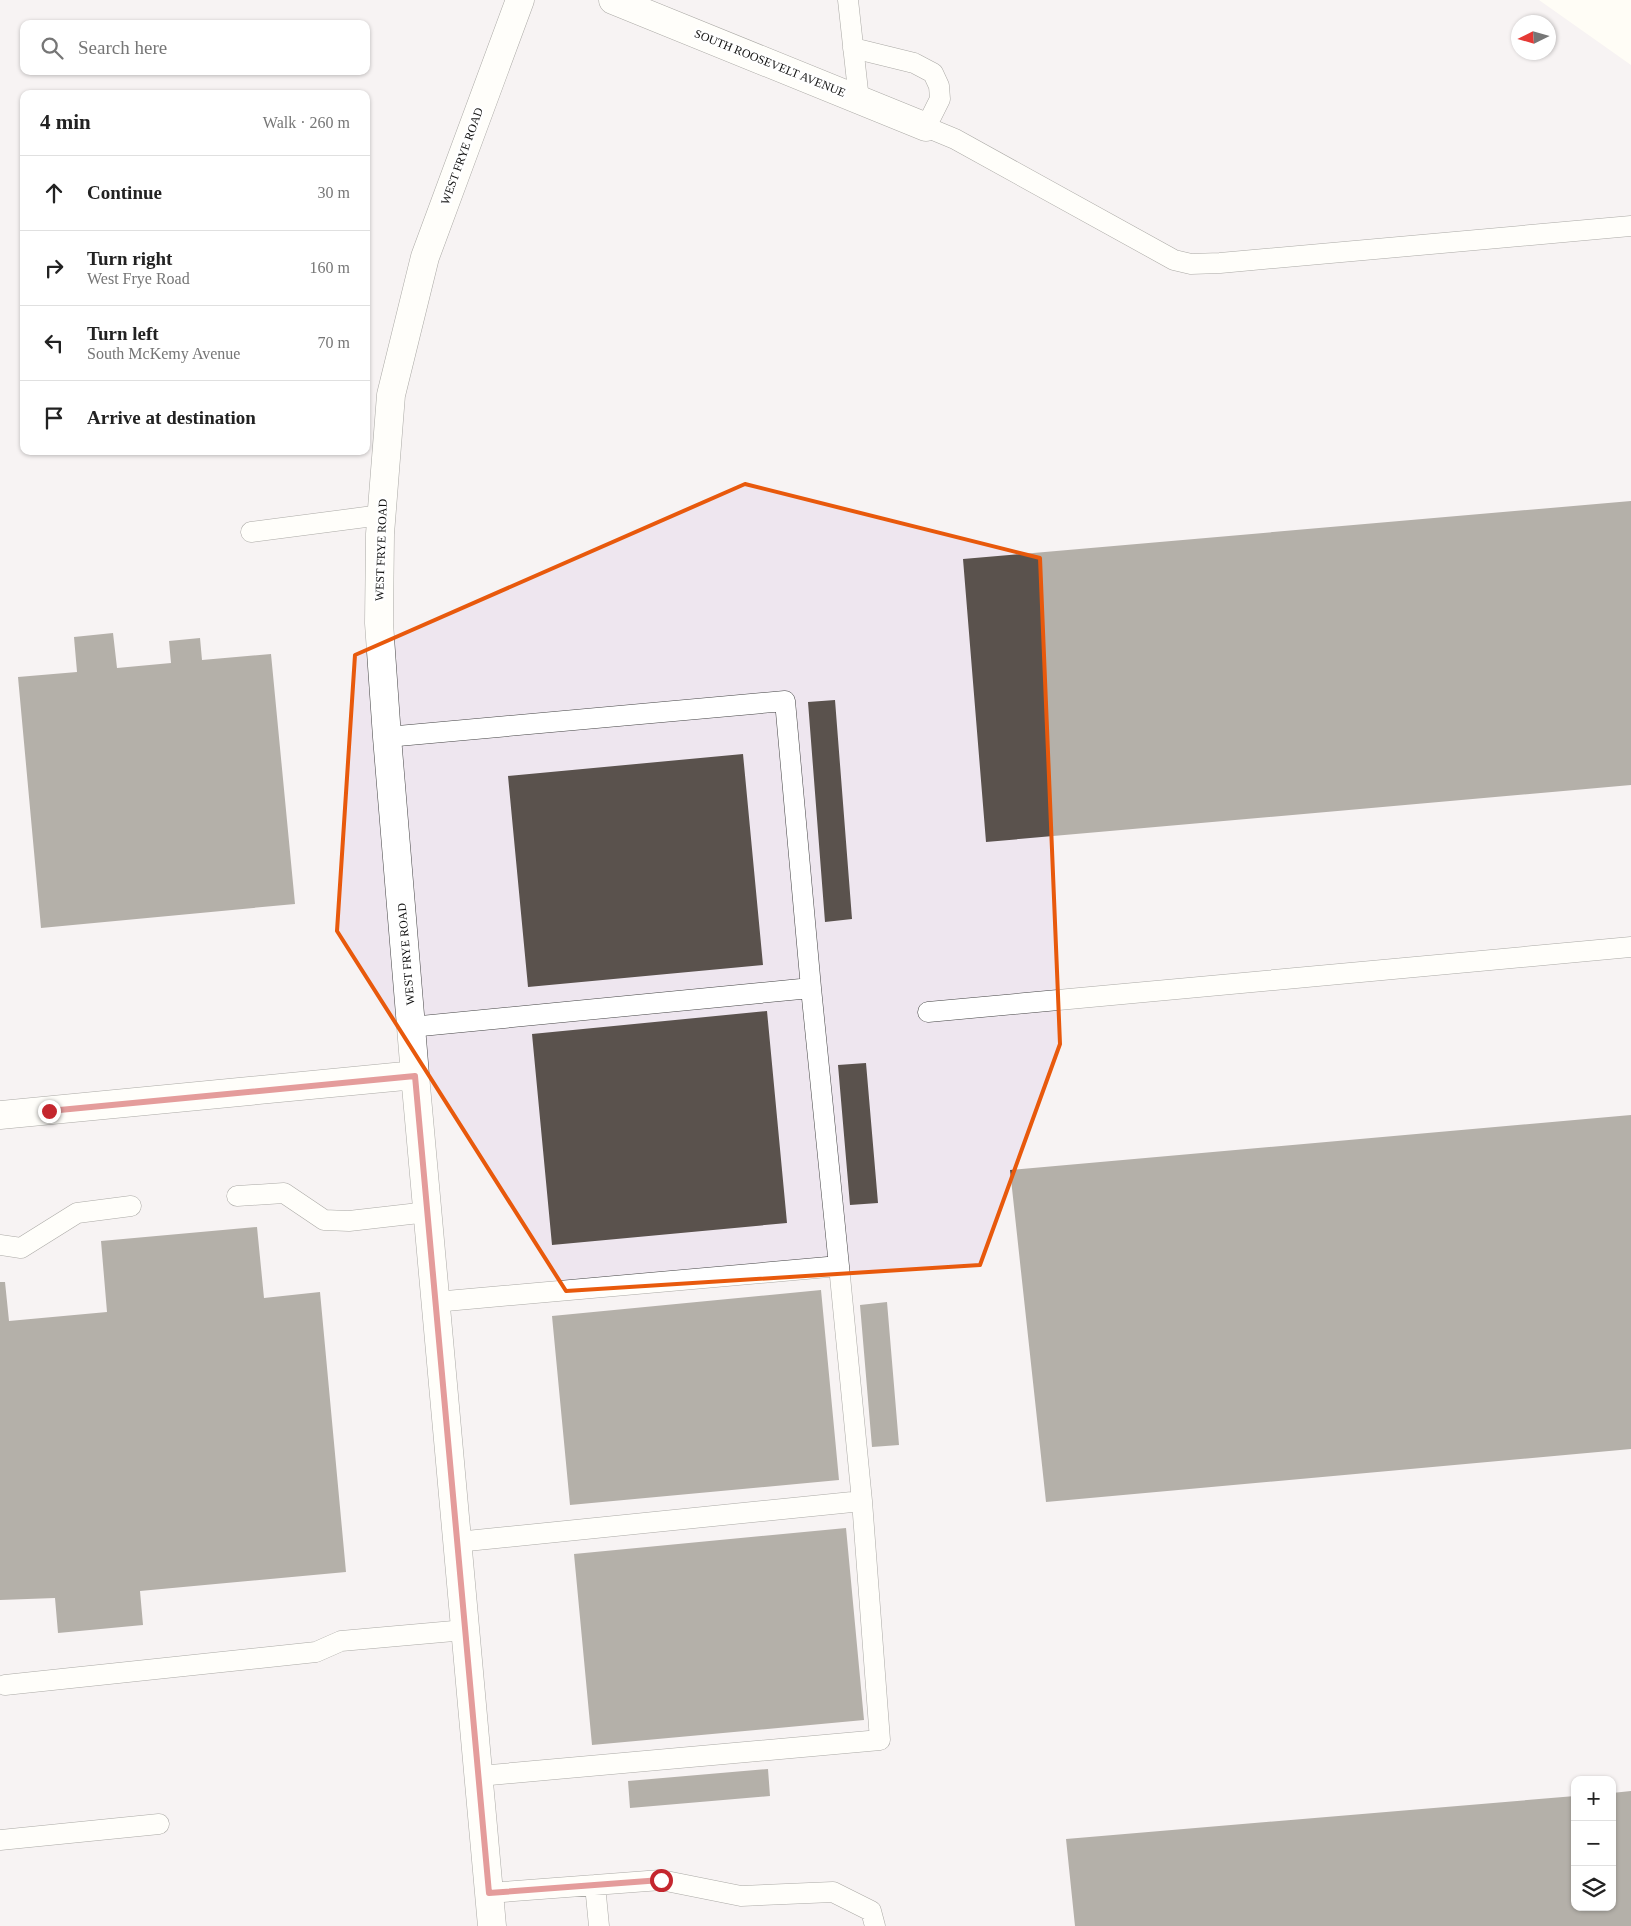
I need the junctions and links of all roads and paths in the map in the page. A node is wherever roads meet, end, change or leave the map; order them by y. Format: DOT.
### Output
graph roads {
  1 [pos="520,0"];
  2 [pos="614,0"];
  3 [pos="848,0"];
  4 [pos="853,48"];
  5 [pos="859,100"];
  6 [pos="926,127"];
  7 [pos="1631,226"];
  8 [pos="381,514"];
  9 [pos="250,532"];
  10 [pos="387,737"];
  11 [pos="1631,947"];
  12 [pos="811,988"];
  13 [pos="928,1012"];
  14 [pos="411,1027"];
  15 [pos="415,1076"];
  16 [pos="0,1115"];
  17 [pos="238,1196"];
  18 [pos="130,1206"];
  19 [pos="428,1212"];
  20 [pos="0,1244"];
  21 [pos="839,1266"];
  22 [pos="436,1302"];
  23 [pos="862,1501"];
  24 [pos="457,1542"];
  25 [pos="465,1630"];
  26 [pos="5,1685"];
  27 [pos="479,1776"];
  28 [pos="159,1824"];
  29 [pos="0,1840"];
  30 [pos="595,1885"];
  31 [pos="489,1893"];
  32 [pos="492,1926"];
  33 [pos="599,1926"];
  34 [pos="875,1926"];
  1 -- 8 [label="street, WEST FRYE ROAD"];
  2 -- 5 [label="street, SOUTH ROOSEVELT AVENUE"];
  3 -- 4 [label="lane"];
  4 -- 5 [label="lane"];
  4 -- 6 [label="lane"];
  5 -- 6 [label="street, SOUTH ROOSEVELT AVENUE"];
  6 -- 7 [label="lane"];
  8 -- 9 [label="lane"];
  8 -- 10 [label="street, WEST FRYE ROAD"];
  10 -- 12 [label="lane"];
  10 -- 14 [label="street, WEST FRYE ROAD"];
  11 -- 13 [label="lane"];
  12 -- 14 [label="lane"];
  12 -- 21 [label="lane"];
  14 -- 15 [label="street, WEST FRYE ROAD"];
  15 -- 16 [label="street"];
  15 -- 19 [label="street, WEST FRYE ROAD"];
  17 -- 19 [label="lane"];
  18 -- 20 [label="lane"];
  19 -- 22 [label="street, WEST FRYE ROAD"];
  21 -- 22 [label="lane"];
  21 -- 23 [label="lane"];
  22 -- 24 [label="street, WEST FRYE ROAD"];
  23 -- 24 [label="lane"];
  23 -- 27 [label="lane"];
  24 -- 25 [label="street, WEST FRYE ROAD"];
  25 -- 26 [label="lane"];
  25 -- 27 [label="street, WEST FRYE ROAD"];
  27 -- 31 [label="street, WEST FRYE ROAD"];
  28 -- 29 [label="lane"];
  30 -- 31 [label="lane"];
  30 -- 33 [label="lane"];
  30 -- 34 [label="lane"];
  31 -- 32 [label="street, WEST FRYE ROAD"];
}
